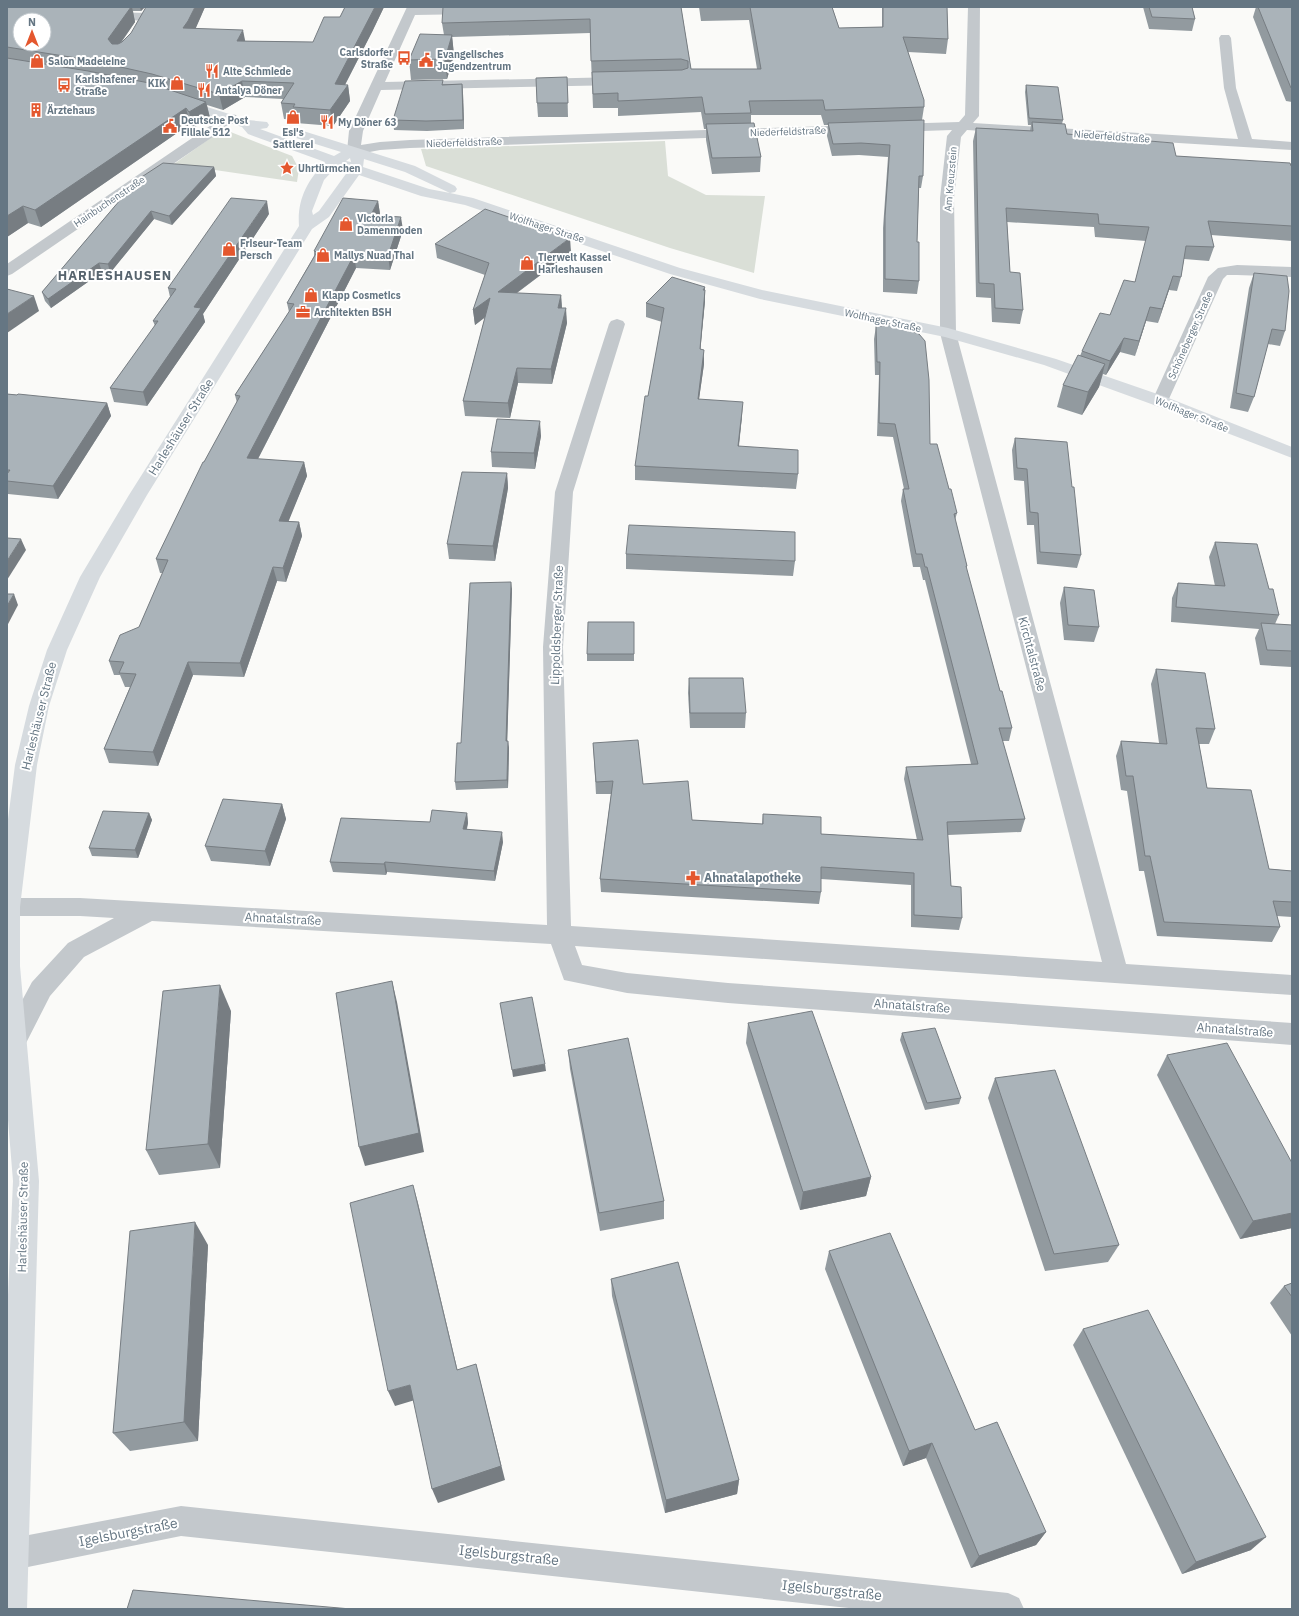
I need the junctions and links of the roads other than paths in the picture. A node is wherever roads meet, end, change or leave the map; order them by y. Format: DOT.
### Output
graph roads {
  1 [pos="80,7"];
  2 [pos="974,7"];
  3 [pos="412,9"];
  4 [pos="488,9"];
  5 [pos="149,12"];
  6 [pos="140,28"];
  7 [pos="1225,38"];
  8 [pos="635,80"];
  9 [pos="377,86"];
  10 [pos="163,97"];
  11 [pos="231,118"];
  12 [pos="247,124"];
  13 [pos="963,126"];
  14 [pos="868,129"];
  15 [pos="884,129"];
  16 [pos="1246,144"];
  17 [pos="1292,146"];
  18 [pos="308,151"];
  19 [pos="354,151"];
  20 [pos="333,162"];
  21 [pos="356,169"];
  22 [pos="317,179"];
  23 [pos="468,200"];
  24 [pos="306,226"];
  25 [pos="7,270"];
  26 [pos="1292,272"];
  27 [pos="617,324"];
  28 [pos="948,333"];
  29 [pos="1160,401"];
  30 [pos="1292,453"];
  31 [pos="8,907"];
  32 [pos="149,911"];
  33 [pos="559,935"];
  34 [pos="1117,974"];
  35 [pos="1292,985"];
  36 [pos="1292,1034"];
  37 [pos="10,1037"];
  38 [pos="13,1554"];
  39 [pos="11,1609"];
  40 [pos="1008,1609"];
  1 -- 5 [label="street"];
  2 -- 13 [label="street, Am Kreuzstein"];
  3 -- 4 [label="street"];
  3 -- 9 [label="street"];
  5 -- 6 [label="street"];
  7 -- 16 [label="street"];
  8 -- 9 [label="street"];
  9 -- 19 [label="street"];
  10 -- 11 [label="main road, Wolfhager Straße"];
  11 -- 12 [label="main road, Wolfhager Straße"];
  11 -- 25 [label="street, Hainbuchenstraße"];
  12 -- 18 [label="main road, Wolfhager Straße"];
  12 -- 19 [label="main road, Wolfhager Straße"];
  13 -- 15 [label="street, Niederfeldstraße"];
  13 -- 16 [label="street, Niederfeldstraße"];
  13 -- 28 [label="street, Am Kreuzstein"];
  14 -- 19 [label="street, Niederfeldstraße"];
  16 -- 17 [label="street, Niederfeldstraße"];
  18 -- 20 [label="main road, Wolfhager Straße"];
  18 -- 22 [label="main road"];
  19 -- 20 [label="main road, Harleshäuser Straße"];
  19 -- 21 [label="main road"];
  19 -- 23 [label="main road, Wolfhager Straße"];
  20 -- 21 [label="main road, Wolfhager Straße"];
  20 -- 22 [label="main road, Harleshäuser Straße"];
  21 -- 23 [label="main road, Wolfhager Straße"];
  21 -- 24 [label="main road, Harleshäuser Straße"];
  22 -- 24 [label="main road, Harleshäuser Straße"];
  23 -- 28 [label="main road, Wolfhager Straße"];
  24 -- 31 [label="main road, Harleshäuser Straße"];
  26 -- 29 [label="street, Schöneberger Straße"];
  27 -- 33 [label="street, Lippoldsberger Straße"];
  28 -- 29 [label="main road, Wolfhager Straße"];
  28 -- 34 [label="street, Kirchtalstraße"];
  29 -- 30 [label="main road, Wolfhager Straße"];
  31 -- 32 [label="street, Ahnatalstraße"];
  31 -- 37 [label="main road, Harleshäuser Straße"];
  32 -- 33 [label="street, Ahnatalstraße"];
  32 -- 37 [label="street"];
  33 -- 34 [label="street, Ahnatalstraße"];
  33 -- 36 [label="street, Ahnatalstraße"];
  34 -- 35 [label="street, Ahnatalstraße"];
  37 -- 38 [label="main road, Harleshäuser Straße"];
  38 -- 39 [label="main road, Harleshäuser Straße"];
  38 -- 40 [label="street, Igelsburgstraße"];
}
